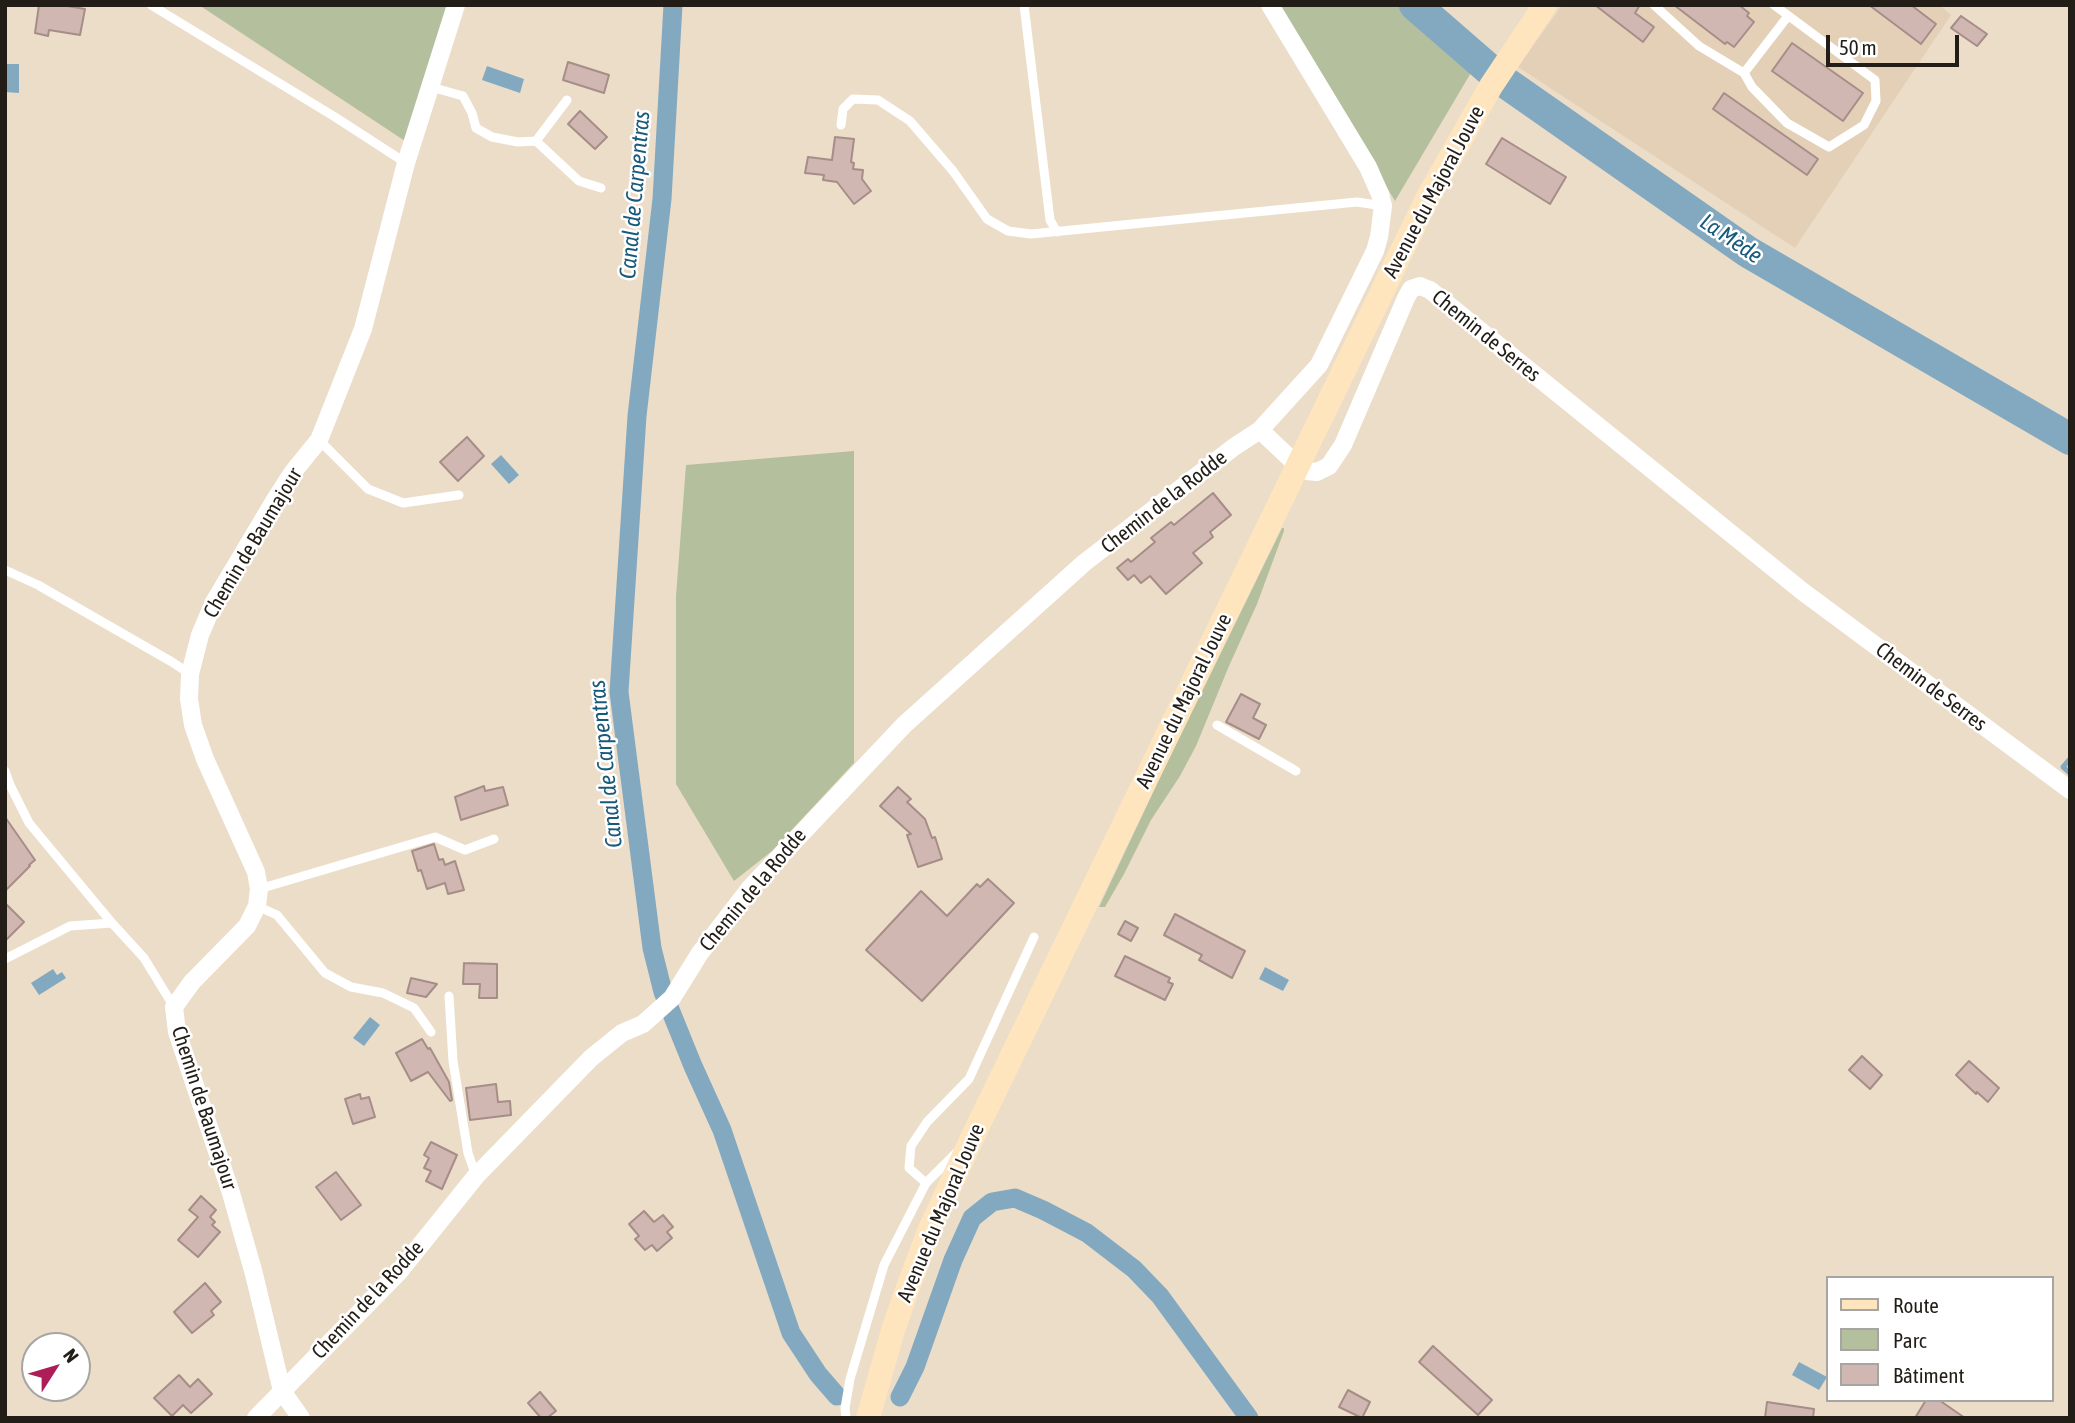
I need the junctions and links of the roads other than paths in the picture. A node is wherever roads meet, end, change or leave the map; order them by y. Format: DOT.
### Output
graph roads {
  1 [pos="151,5"];
  2 [pos="456,5"];
  3 [pos="1024,5"];
  4 [pos="1270,5"];
  5 [pos="1545,5"];
  6 [pos="1654,5"];
  7 [pos="1774,5"];
  8 [pos="1788,16"];
  9 [pos="1744,73"];
  10 [pos="430,87"];
  11 [pos="567,100"];
  12 [pos="841,125"];
  13 [pos="536,141"];
  14 [pos="406,163"];
  15 [pos="601,188"];
  16 [pos="1383,206"];
  17 [pos="1057,232"];
  18 [pos="1261,430"];
  19 [pos="319,440"];
  20 [pos="1298,466"];
  21 [pos="458,495"];
  22 [pos="5,570"];
  23 [pos="190,674"];
  24 [pos="1217,726"];
  25 [pos="5,771"];
  26 [pos="1296,771"];
  27 [pos="2070,790"];
  28 [pos="494,839"];
  29 [pos="258,897"];
  30 [pos="112,923"];
  31 [pos="1034,937"];
  32 [pos="5,959"];
  33 [pos="449,996"];
  34 [pos="174,1007"];
  35 [pos="431,1032"];
  36 [pos="974,1134"];
  37 [pos="476,1176"];
  38 [pos="926,1183"];
  39 [pos="282,1391"];
  40 [pos="256,1418"];
  41 [pos="301,1418"];
  42 [pos="846,1418"];
  43 [pos="868,1418"];
  1 -- 14 [label="lane"];
  2 -- 10 [label="street, Chemin de Baumajour"];
  3 -- 17 [label="lane"];
  4 -- 16 [label="street"];
  5 -- 20 [label="main road, Avenue du Majoral Jouve"];
  6 -- 9 [label="lane"];
  7 -- 8 [label="lane"];
  8 -- 9 [label="lane"];
  8 -- 9 [label="lane"];
  10 -- 13 [label="lane"];
  10 -- 14 [label="street, Chemin de Baumajour"];
  11 -- 13 [label="lane"];
  12 -- 17 [label="lane"];
  13 -- 15 [label="lane"];
  14 -- 19 [label="street, Chemin de Baumajour"];
  16 -- 17 [label="lane"];
  16 -- 18 [label="street"];
  18 -- 20 [label="street"];
  18 -- 37 [label="street, Chemin de la Rodde"];
  19 -- 21 [label="lane"];
  19 -- 23 [label="street, Chemin de Baumajour"];
  20 -- 27 [label="street, Chemin de Serres"];
  20 -- 36 [label="main road, Avenue du Majoral Jouve"];
  22 -- 23 [label="lane"];
  23 -- 29 [label="street, Chemin de Baumajour"];
  24 -- 26 [label="lane"];
  25 -- 30 [label="lane"];
  28 -- 29 [label="lane"];
  29 -- 34 [label="street, Chemin de Baumajour"];
  29 -- 35 [label="lane"];
  30 -- 32 [label="lane"];
  30 -- 34 [label="lane"];
  31 -- 38 [label="lane"];
  33 -- 37 [label="lane"];
  34 -- 39 [label="street, Chemin de Baumajour"];
  36 -- 38 [label="lane"];
  36 -- 43 [label="main road, Avenue du Majoral Jouve"];
  37 -- 39 [label="street, Chemin de la Rodde"];
  38 -- 42 [label="lane"];
  39 -- 40 [label="street, Chemin de la Rodde"];
  39 -- 41 [label="street, Chemin de Baumajour"];
}
